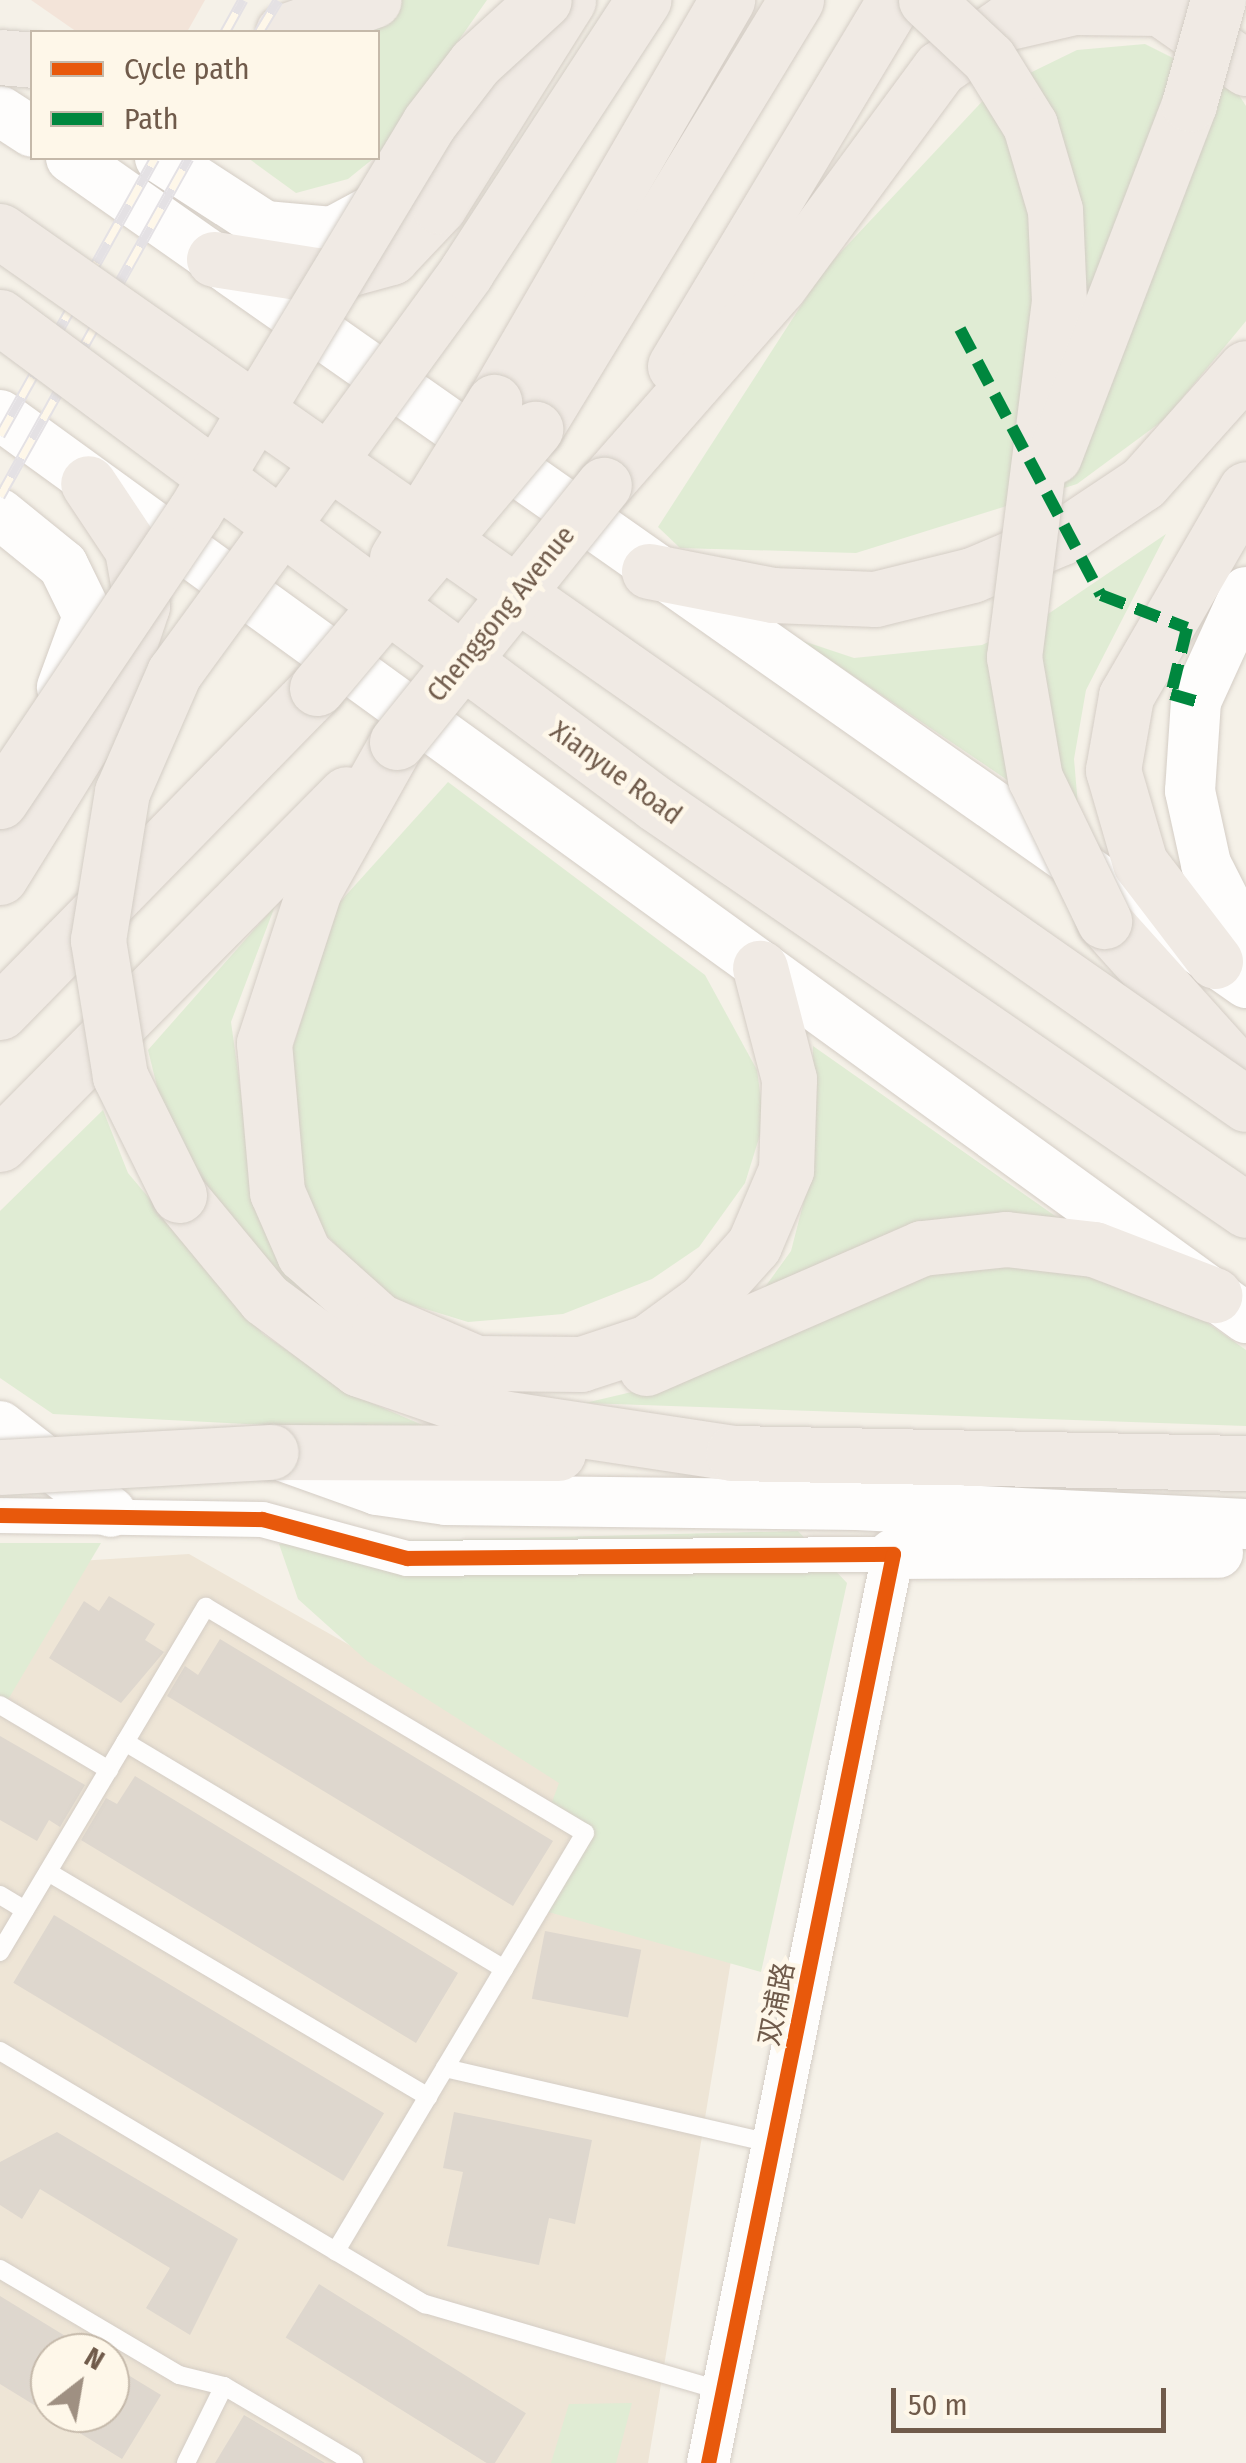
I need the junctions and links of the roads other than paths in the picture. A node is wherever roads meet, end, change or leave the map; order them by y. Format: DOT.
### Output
graph roads {
  1 [pos="374,0"];
  2 [pos="516,0"];
  3 [pos="544,0"];
  4 [pos="568,0"];
  5 [pos="643,0"];
  6 [pos="726,0"];
  7 [pos="796,0"];
  8 [pos="895,0"];
  9 [pos="926,0"];
  10 [pos="1218,0"];
  11 [pos="289,30"];
  12 [pos="0,56"];
  13 [pos="30,60"];
  14 [pos="1246,68"];
  15 [pos="30,74"];
  16 [pos="0,110"];
  17 [pos="30,131"];
  18 [pos="74,160"];
  19 [pos="163,160"];
  20 [pos="0,231"];
  21 [pos="214,259"];
  22 [pos="0,317"];
  23 [pos="1246,368"];
  24 [pos="0,416"];
  25 [pos="515,416"];
  26 [pos="88,482"];
  27 [pos="604,484"];
  28 [pos="1246,489"];
  29 [pos="0,514"];
  30 [pos="1026,529"];
  31 [pos="649,572"];
  32 [pos="1246,592"];
  33 [pos="397,742"];
  34 [pos="0,760"];
  35 [pos="0,801"];
  36 [pos="0,877"];
  37 [pos="1236,962"];
  38 [pos="760,968"];
  39 [pos="0,1012"];
  40 [pos="1246,1079"];
  41 [pos="1246,1104"];
  42 [pos="0,1144"];
  43 [pos="1246,1210"];
  44 [pos="1230,1306"];
  45 [pos="359,1369"];
  46 [pos="0,1426"];
  47 [pos="271,1452"];
  48 [pos="733,1454"];
  49 [pos="1246,1463"];
  50 [pos="0,1467"];
  51 [pos="111,1512"];
  52 [pos="0,1515"];
  53 [pos="1246,1524"];
  54 [pos="1246,1549"];
  55 [pos="893,1554"];
  56 [pos="0,1705"];
  57 [pos="125,1742"];
  58 [pos="110,1770"];
  59 [pos="48,1872"];
  60 [pos="0,1895"];
  61 [pos="25,1910"];
  62 [pos="0,1952"];
  63 [pos="504,1969"];
  64 [pos="0,2051"];
  65 [pos="445,2068"];
  66 [pos="428,2097"];
  67 [pos="774,2144"];
  68 [pos="336,2252"];
  69 [pos="0,2269"];
  70 [pos="224,2386"];
  71 [pos="724,2391"];
  72 [pos="186,2463"];
  73 [pos="354,2463"];
  74 [pos="708,2463"];
  1 -- 11 [label="highway"];
  2 -- 19 [label="main road"];
  3 -- 35 [label="highway, bridge"];
  4 -- 21 [label="highway"];
  5 -- 45 [label="highway, bridge"];
  6 -- 25 [label="highway"];
  7 -- 25 [label="highway"];
  8 -- 27 [label="highway, Chenggong Avenue"];
  9 -- 30 [label="highway, bridge"];
  10 -- 30 [label="highway, bridge"];
  12 -- 13 [label="highway, bridge"];
  12 -- 15 [label="main road"];
  14 -- 27 [label="highway"];
  16 -- 17 [label="main road"];
  18 -- 21 [label="main road"];
  20 -- 41 [label="highway, bridge"];
  21 -- 31 [label="main road"];
  22 -- 43 [label="highway, Xianyue Road, bridge"];
  23 -- 31 [label="highway"];
  24 -- 26 [label="main road"];
  25 -- 39 [label="highway, bridge"];
  26 -- 36 [label="highway"];
  26 -- 38 [label="main road"];
  27 -- 33 [label="highway, Chenggong Avenue, bridge"];
  28 -- 37 [label="highway"];
  29 -- 34 [label="main road"];
  30 -- 40 [label="highway, bridge"];
  31 -- 37 [label="main road"];
  32 -- 37 [label="main road"];
  33 -- 38 [label="highway"];
  33 -- 42 [label="highway, Chenggong Avenue"];
  38 -- 44 [label="main road"];
  44 -- 45 [label="highway"];
  45 -- 48 [label="highway"];
  46 -- 51 [label="main road"];
  47 -- 48 [label="highway"];
  47 -- 50 [label="highway, bridge"];
  47 -- 53 [label="main road"];
  48 -- 49 [label="highway"];
  51 -- 52 [label="street"];
  51 -- 55 [label="street"];
  54 -- 55 [label="main road"];
  55 -- 67 [label="street, 双浦路"];
  56 -- 58 [label="lane"];
  57 -- 58 [label="lane"];
  57 -- 63 [label="lane"];
  57 -- 63 [label="lane"];
  58 -- 59 [label="lane"];
  59 -- 61 [label="lane"];
  59 -- 66 [label="lane"];
  60 -- 61 [label="lane"];
  61 -- 62 [label="lane"];
  63 -- 65 [label="lane"];
  64 -- 68 [label="lane"];
  65 -- 66 [label="lane"];
  65 -- 67 [label="lane"];
  66 -- 68 [label="lane"];
  67 -- 71 [label="street, 双浦路"];
  68 -- 71 [label="lane"];
  69 -- 70 [label="lane"];
  70 -- 72 [label="lane"];
  70 -- 73 [label="lane"];
  71 -- 74 [label="street, 双浦路"];
}
